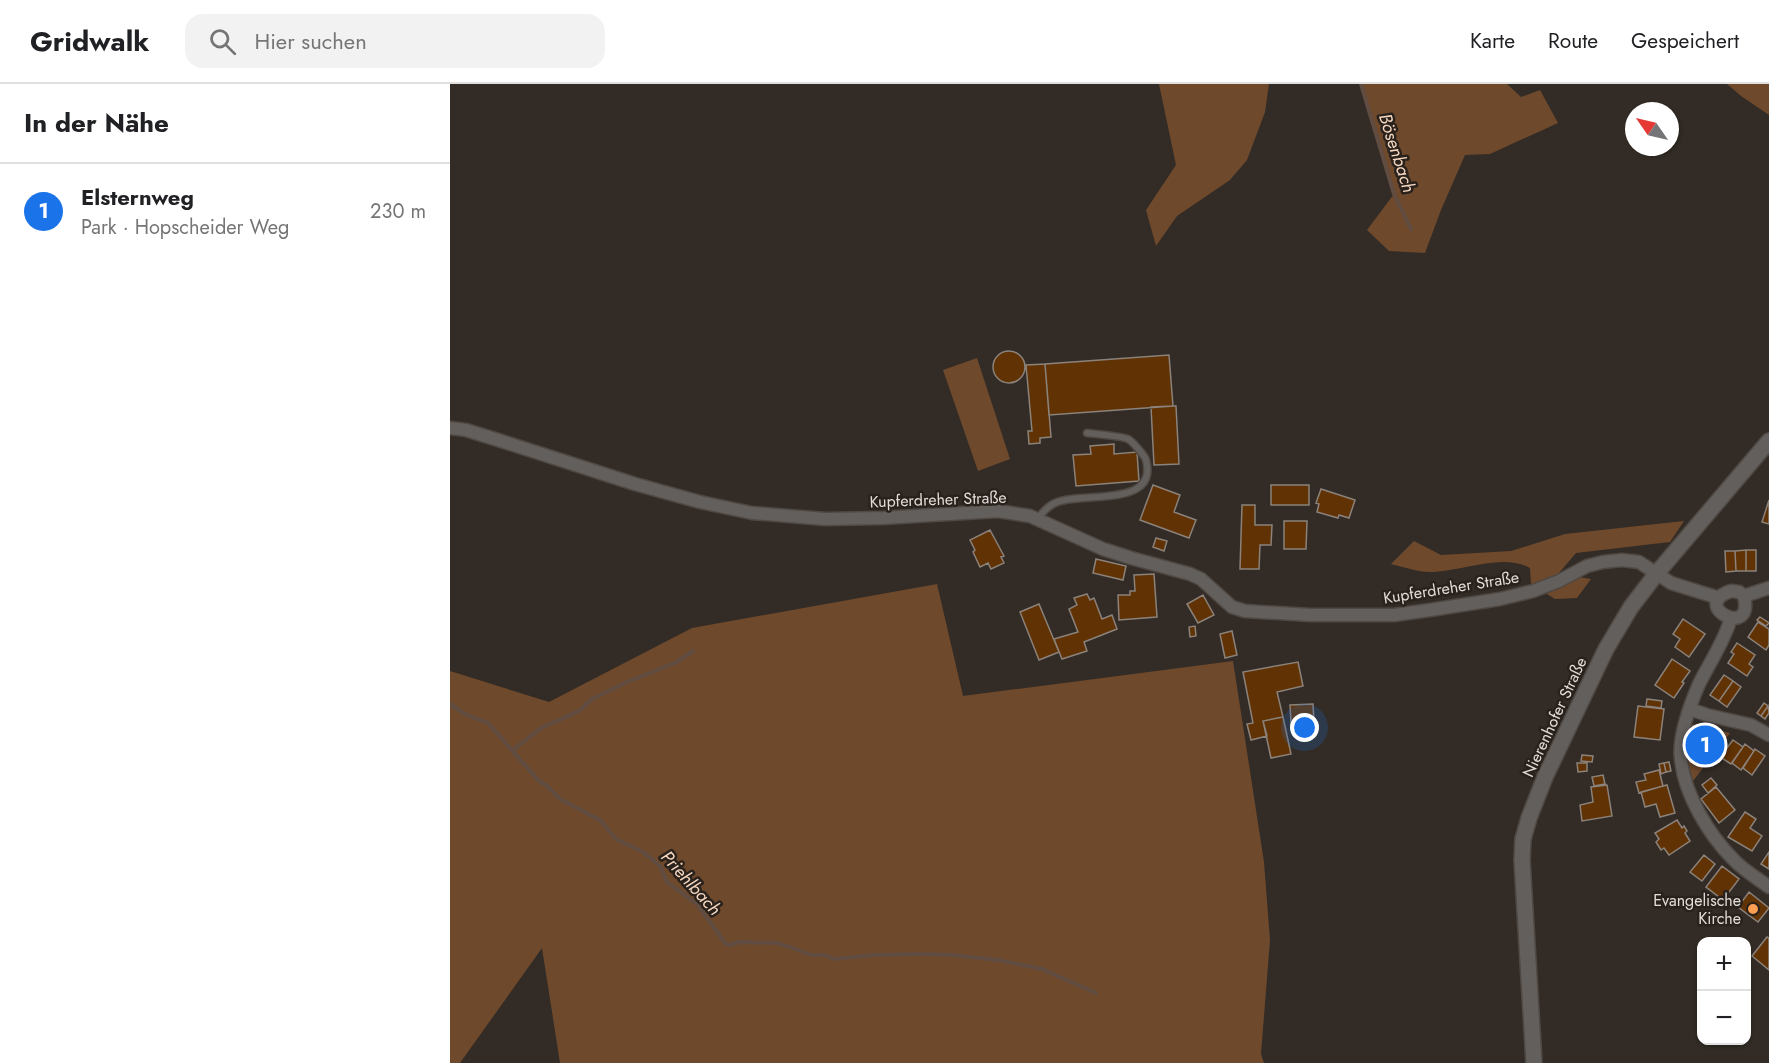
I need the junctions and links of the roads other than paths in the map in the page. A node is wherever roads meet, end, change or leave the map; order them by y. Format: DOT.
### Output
graph roads {
  1 [pos="450,428"];
  2 [pos="1087,433"];
  3 [pos="1769,441"];
  4 [pos="1038,518"];
  5 [pos="1657,573"];
  6 [pos="1769,588"];
  7 [pos="1744,596"];
  8 [pos="1719,598"];
  9 [pos="1731,618"];
  10 [pos="1690,709"];
  11 [pos="1769,735"];
  12 [pos="1769,887"];
  13 [pos="1534,1063"];
  1 -- 4 [label="street, Kupferdreher Straße"];
  2 -- 4 [label="lane"];
  3 -- 5 [label="street, Nierenhofer Straße"];
  4 -- 5 [label="street, Kupferdreher Straße"];
  5 -- 8 [label="street, Kupferdreher Straße"];
  5 -- 13 [label="street, Nierenhofer Straße"];
  6 -- 7 [label="street"];
  7 -- 8 [label="street"];
  7 -- 9 [label="street"];
  8 -- 9 [label="street"];
  9 -- 10 [label="street"];
  10 -- 11 [label="street"];
  10 -- 12 [label="street"];
}
